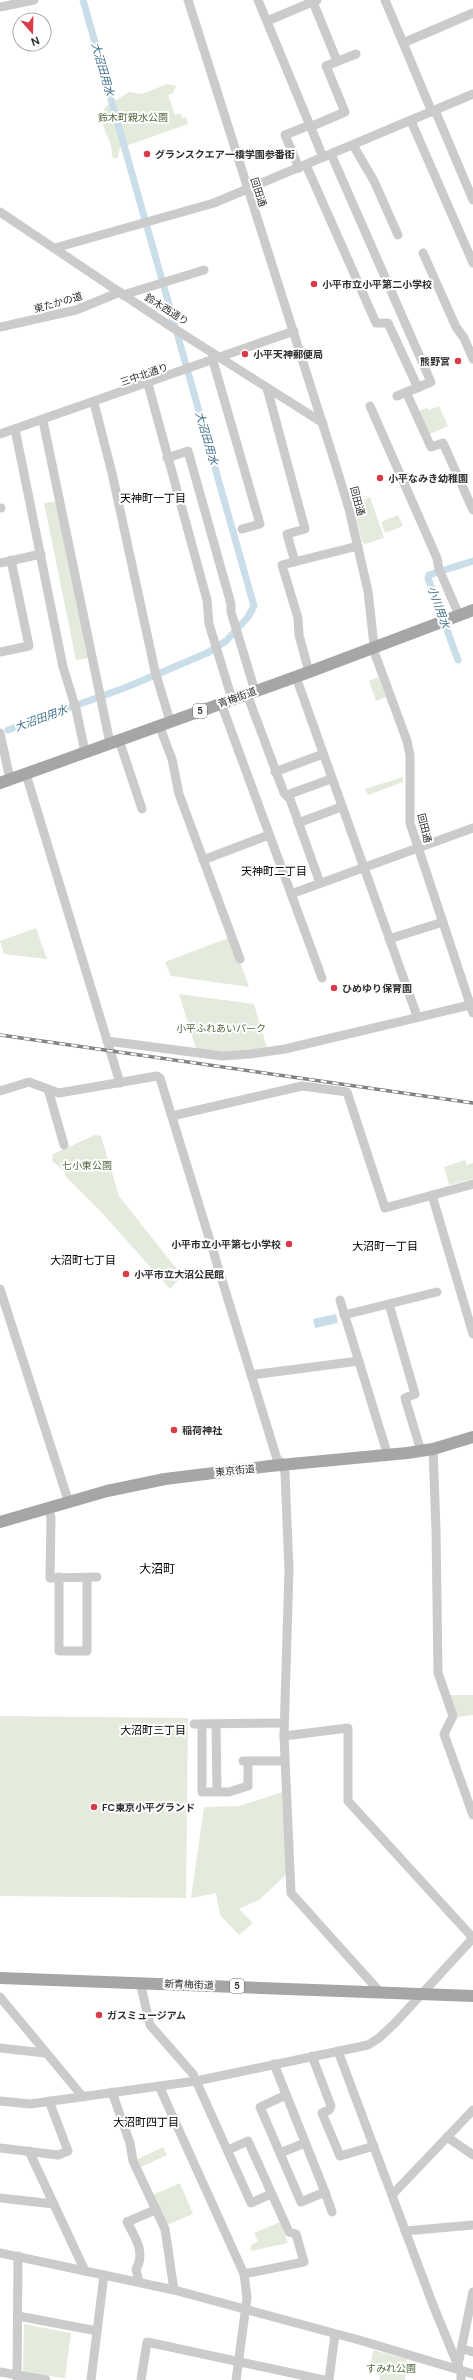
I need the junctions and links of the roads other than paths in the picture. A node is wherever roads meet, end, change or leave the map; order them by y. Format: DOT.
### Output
graph roads {
  1 [pos="34,0"];
  2 [pos="188,0"];
  3 [pos="258,0"];
  4 [pos="385,0"];
  5 [pos="315,1"];
  6 [pos="0,7"];
  7 [pos="473,13"];
  8 [pos="267,21"];
  9 [pos="403,43"];
  10 [pos="356,54"];
  11 [pos="337,62"];
  12 [pos="472,97"];
  13 [pos="434,111"];
  14 [pos="411,121"];
  15 [pos="310,126"];
  16 [pos="354,144"];
  17 [pos="327,156"];
  18 [pos="303,166"];
  19 [pos="247,190"];
  20 [pos="473,200"];
  21 [pos="0,212"];
  22 [pos="398,235"];
  23 [pos="55,248"];
  24 [pos="423,253"];
  25 [pos="472,257"];
  26 [pos="204,270"];
  27 [pos="122,294"];
  28 [pos="0,327"];
  29 [pos="294,331"];
  30 [pos="216,359"];
  31 [pos="473,359"];
  32 [pos="148,384"];
  33 [pos="267,388"];
  34 [pos="418,388"];
  35 [pos="94,403"];
  36 [pos="370,406"];
  37 [pos="42,420"];
  38 [pos="323,423"];
  39 [pos="15,429"];
  40 [pos="0,434"];
  41 [pos="168,458"];
  42 [pos="473,510"];
  43 [pos="242,530"];
  44 [pos="358,546"];
  45 [pos="41,554"];
  46 [pos="11,560"];
  47 [pos="295,562"];
  48 [pos="0,563"];
  49 [pos="473,610"];
  50 [pos="459,615"];
  51 [pos="374,648"];
  52 [pos="0,652"];
  53 [pos="309,672"];
  54 [pos="296,677"];
  55 [pos="251,692"];
  56 [pos="227,701"];
  57 [pos="170,721"];
  58 [pos="159,725"];
  59 [pos="0,733"];
  60 [pos="114,741"];
  61 [pos="85,752"];
  62 [pos="323,754"];
  63 [pos="275,772"];
  64 [pos="26,774"];
  65 [pos="331,779"];
  66 [pos="5,781"];
  67 [pos="287,795"];
  68 [pos="341,807"];
  69 [pos="142,809"];
  70 [pos="298,823"];
  71 [pos="473,828"];
  72 [pos="270,835"];
  73 [pos="418,848"];
  74 [pos="203,860"];
  75 [pos="363,868"];
  76 [pos="320,883"];
  77 [pos="291,894"];
  78 [pos="443,922"];
  79 [pos="389,939"];
  80 [pos="240,959"];
  81 [pos="322,978"];
  82 [pos="472,1009"];
  83 [pos="417,1016"];
  84 [pos="108,1041"];
  85 [pos="120,1082"];
  86 [pos="48,1089"];
  87 [pos="0,1091"];
  88 [pos="172,1116"];
  89 [pos="64,1145"];
  90 [pos="473,1184"];
  91 [pos="432,1195"];
  92 [pos="0,1289"];
  93 [pos="437,1292"];
  94 [pos="340,1300"];
  95 [pos="389,1304"];
  96 [pos="344,1315"];
  97 [pos="473,1334"];
  98 [pos="359,1361"];
  99 [pos="251,1375"];
  100 [pos="473,1437"];
  101 [pos="427,1450"];
  102 [pos="388,1456"];
  103 [pos="283,1464"];
  104 [pos="69,1503"];
  105 [pos="49,1509"];
  106 [pos="0,1522"];
  107 [pos="59,1577"];
  108 [pos="284,1723"];
  109 [pos="216,1724"];
  110 [pos="284,1736"];
  111 [pos="284,1761"];
  112 [pos="217,1791"];
  113 [pos="473,1815"];
  114 [pos="473,1938"];
  115 [pos="0,1978"];
  116 [pos="140,1982"];
  117 [pos="380,1992"];
  118 [pos="421,1994"];
  119 [pos="473,1996"];
  120 [pos="0,1997"];
  121 [pos="0,2048"];
  122 [pos="338,2051"];
  123 [pos="45,2053"];
  124 [pos="312,2056"];
  125 [pos="274,2064"];
  126 [pos="196,2081"];
  127 [pos="159,2086"];
  128 [pos="112,2092"];
  129 [pos="286,2095"];
  130 [pos="83,2097"];
  131 [pos="0,2101"];
  132 [pos="49,2101"];
  133 [pos="471,2116"];
  134 [pos="447,2137"];
  135 [pos="305,2143"];
  136 [pos="374,2146"];
  137 [pos="0,2148"];
  138 [pos="228,2150"];
  139 [pos="29,2151"];
  140 [pos="280,2153"];
  141 [pos="473,2155"];
  142 [pos="325,2192"];
  143 [pos="271,2194"];
  144 [pos="392,2194"];
  145 [pos="0,2198"];
  146 [pos="54,2204"];
  147 [pos="155,2210"];
  148 [pos="332,2212"];
  149 [pos="473,2225"];
  150 [pos="405,2230"];
  151 [pos="0,2253"];
  152 [pos="18,2256"];
  153 [pos="85,2271"];
  154 [pos="244,2274"];
  155 [pos="104,2275"];
  156 [pos="139,2282"];
  157 [pos="174,2290"];
  158 [pos="473,2292"];
  159 [pos="246,2308"];
  160 [pos="18,2316"];
  161 [pos="470,2329"];
  162 [pos="97,2331"];
  163 [pos="335,2334"];
  164 [pos="462,2349"];
  165 [pos="473,2352"];
  166 [pos="238,2363"];
  167 [pos="0,2372"];
  168 [pos="460,2372"];
  169 [pos="473,2374"];
  170 [pos="17,2377"];
  171 [pos="46,2380"];
  172 [pos="91,2380"];
  173 [pos="141,2380"];
  174 [pos="236,2380"];
  175 [pos="324,2380"];
  176 [pos="329,2380"];
  1 -- 6 [label="street"];
  2 -- 19 [label="street, 回田通"];
  3 -- 8 [label="street"];
  4 -- 9 [label="street"];
  5 -- 8 [label="street"];
  5 -- 11 [label="street"];
  7 -- 9 [label="street"];
  8 -- 15 [label="street"];
  9 -- 13 [label="street"];
  10 -- 11 [label="street"];
  11 -- 15 [label="street"];
  12 -- 13 [label="street"];
  13 -- 14 [label="street"];
  13 -- 20 [label="street"];
  14 -- 16 [label="street"];
  14 -- 25 [label="street"];
  15 -- 17 [label="street"];
  15 -- 18 [label="street"];
  16 -- 17 [label="street"];
  16 -- 22 [label="street"];
  17 -- 18 [label="street"];
  17 -- 34 [label="street"];
  18 -- 19 [label="street"];
  18 -- 34 [label="street"];
  19 -- 23 [label="street"];
  19 -- 29 [label="street, 回田通"];
  21 -- 23 [label="street, 鈴木西通り"];
  23 -- 27 [label="street, 鈴木西通り"];
  24 -- 31 [label="street"];
  26 -- 27 [label="street, 東たかの道"];
  27 -- 28 [label="street, 東たかの道"];
  27 -- 30 [label="street, 鈴木西通り"];
  29 -- 30 [label="street, 三中北通り"];
  29 -- 38 [label="street, 回田通"];
  30 -- 32 [label="street, 三中北通り"];
  30 -- 33 [label="street, 鈴木西通り"];
  30 -- 43 [label="street"];
  32 -- 35 [label="street, 三中北通り"];
  32 -- 41 [label="street"];
  33 -- 38 [label="street, 鈴木西通り"];
  33 -- 47 [label="street"];
  34 -- 42 [label="street"];
  35 -- 37 [label="street, 三中北通り"];
  35 -- 57 [label="street"];
  36 -- 50 [label="street"];
  37 -- 39 [label="street, 三中北通り"];
  37 -- 60 [label="street"];
  38 -- 44 [label="street, 回田通"];
  39 -- 40 [label="street, 三中北通り"];
  39 -- 45 [label="street"];
  41 -- 55 [label="street"];
  41 -- 56 [label="street"];
  44 -- 47 [label="street"];
  44 -- 51 [label="street, 回田通"];
  45 -- 46 [label="street"];
  45 -- 61 [label="street"];
  46 -- 48 [label="street"];
  46 -- 52 [label="street"];
  47 -- 53 [label="street"];
  49 -- 50 [label="main road, 青梅街道 / 5"];
  50 -- 51 [label="main road, 青梅街道 / 5"];
  51 -- 53 [label="main road, 青梅街道 / 5"];
  51 -- 73 [label="street, 回田通"];
  53 -- 54 [label="main road, 青梅街道 / 5"];
  54 -- 55 [label="main road, 青梅街道 / 5"];
  54 -- 62 [label="street"];
  55 -- 56 [label="main road, 青梅街道 / 5"];
  55 -- 63 [label="street"];
  56 -- 57 [label="main road, 青梅街道 / 5"];
  56 -- 72 [label="street"];
  57 -- 58 [label="main road, 青梅街道 / 5"];
  58 -- 60 [label="main road, 青梅街道 / 5"];
  58 -- 74 [label="street"];
  59 -- 66 [label="street"];
  60 -- 61 [label="main road, 青梅街道 / 5"];
  60 -- 69 [label="street"];
  61 -- 64 [label="main road, 青梅街道 / 5"];
  62 -- 63 [label="street"];
  62 -- 65 [label="street"];
  63 -- 67 [label="street"];
  64 -- 66 [label="main road, 青梅街道 / 5"];
  64 -- 84 [label="street"];
  65 -- 67 [label="street"];
  65 -- 68 [label="street"];
  67 -- 70 [label="street"];
  68 -- 70 [label="street"];
  68 -- 75 [label="street"];
  70 -- 76 [label="street"];
  71 -- 73 [label="street"];
  72 -- 74 [label="street"];
  72 -- 77 [label="street"];
  73 -- 75 [label="street"];
  73 -- 78 [label="street, 回田通"];
  74 -- 80 [label="street"];
  75 -- 76 [label="street"];
  75 -- 79 [label="street"];
  76 -- 77 [label="street"];
  77 -- 81 [label="street"];
  78 -- 79 [label="street"];
  78 -- 82 [label="street, 回田通"];
  79 -- 83 [label="street"];
  82 -- 83 [label="street"];
  83 -- 84 [label="street"];
  84 -- 85 [label="street"];
  85 -- 86 [label="street"];
  85 -- 88 [label="street"];
  86 -- 87 [label="street"];
  86 -- 89 [label="street"];
  88 -- 91 [label="street"];
  88 -- 99 [label="street"];
  90 -- 91 [label="street"];
  91 -- 97 [label="street"];
  92 -- 104 [label="street"];
  93 -- 95 [label="street"];
  94 -- 96 [label="street"];
  95 -- 96 [label="street"];
  95 -- 101 [label="street"];
  96 -- 98 [label="street"];
  98 -- 99 [label="street"];
  98 -- 102 [label="street"];
  99 -- 103 [label="street"];
  100 -- 101 [label="main road, 東京街道"];
  101 -- 102 [label="main road, 東京街道"];
  101 -- 113 [label="street"];
  102 -- 103 [label="main road, 東京街道"];
  103 -- 104 [label="main road, 東京街道"];
  103 -- 108 [label="street"];
  104 -- 105 [label="main road, 東京街道"];
  105 -- 106 [label="main road, 東京街道"];
  105 -- 107 [label="street"];
  107 -- 107 [label="street"];
  108 -- 109 [label="street"];
  108 -- 110 [label="street"];
  109 -- 112 [label="street"];
  109 -- 112 [label="street"];
  110 -- 111 [label="street"];
  110 -- 114 [label="street"];
  111 -- 112 [label="street"];
  111 -- 117 [label="street"];
  114 -- 118 [label="street"];
  115 -- 116 [label="main road, 新青梅街道 / 5"];
  116 -- 117 [label="main road, 新青梅街道 / 5"];
  116 -- 126 [label="street"];
  117 -- 118 [label="main road, 新青梅街道 / 5"];
  118 -- 119 [label="main road, 新青梅街道 / 5"];
  118 -- 122 [label="street"];
  120 -- 123 [label="street"];
  121 -- 123 [label="street"];
  122 -- 124 [label="street"];
  122 -- 136 [label="street"];
  123 -- 130 [label="street"];
  124 -- 125 [label="street"];
  124 -- 136 [label="street"];
  125 -- 126 [label="street"];
  125 -- 129 [label="street"];
  126 -- 127 [label="street"];
  126 -- 138 [label="street"];
  127 -- 128 [label="street"];
  127 -- 154 [label="street"];
  128 -- 130 [label="street"];
  128 -- 147 [label="street"];
  129 -- 135 [label="street"];
  129 -- 140 [label="street"];
  130 -- 132 [label="street"];
  131 -- 132 [label="street"];
  132 -- 139 [label="street"];
  133 -- 134 [label="street"];
  134 -- 141 [label="street"];
  134 -- 144 [label="street"];
  135 -- 140 [label="street"];
  135 -- 142 [label="street"];
  136 -- 144 [label="street"];
  137 -- 139 [label="street"];
  138 -- 143 [label="street"];
  138 -- 143 [label="street"];
  139 -- 146 [label="street"];
  140 -- 142 [label="street"];
  142 -- 148 [label="street"];
  143 -- 154 [label="street"];
  144 -- 150 [label="street"];
  145 -- 146 [label="street"];
  146 -- 153 [label="street"];
  147 -- 156 [label="street"];
  147 -- 157 [label="street"];
  149 -- 150 [label="street"];
  150 -- 168 [label="street"];
  151 -- 152 [label="street"];
  152 -- 153 [label="street"];
  152 -- 160 [label="street"];
  153 -- 155 [label="street"];
  154 -- 159 [label="street"];
  155 -- 156 [label="street"];
  155 -- 162 [label="street"];
  156 -- 157 [label="street"];
  157 -- 159 [label="street"];
  158 -- 161 [label="street"];
  159 -- 163 [label="street"];
  159 -- 166 [label="street"];
  160 -- 162 [label="street"];
  160 -- 170 [label="street"];
  161 -- 164 [label="street"];
  162 -- 172 [label="street"];
  163 -- 168 [label="street"];
  163 -- 176 [label="street"];
  164 -- 165 [label="street"];
  164 -- 168 [label="street"];
  166 -- 173 [label="street"];
  166 -- 174 [label="street"];
  166 -- 175 [label="street"];
  167 -- 170 [label="street"];
  168 -- 169 [label="street"];
  170 -- 171 [label="street"];
}
